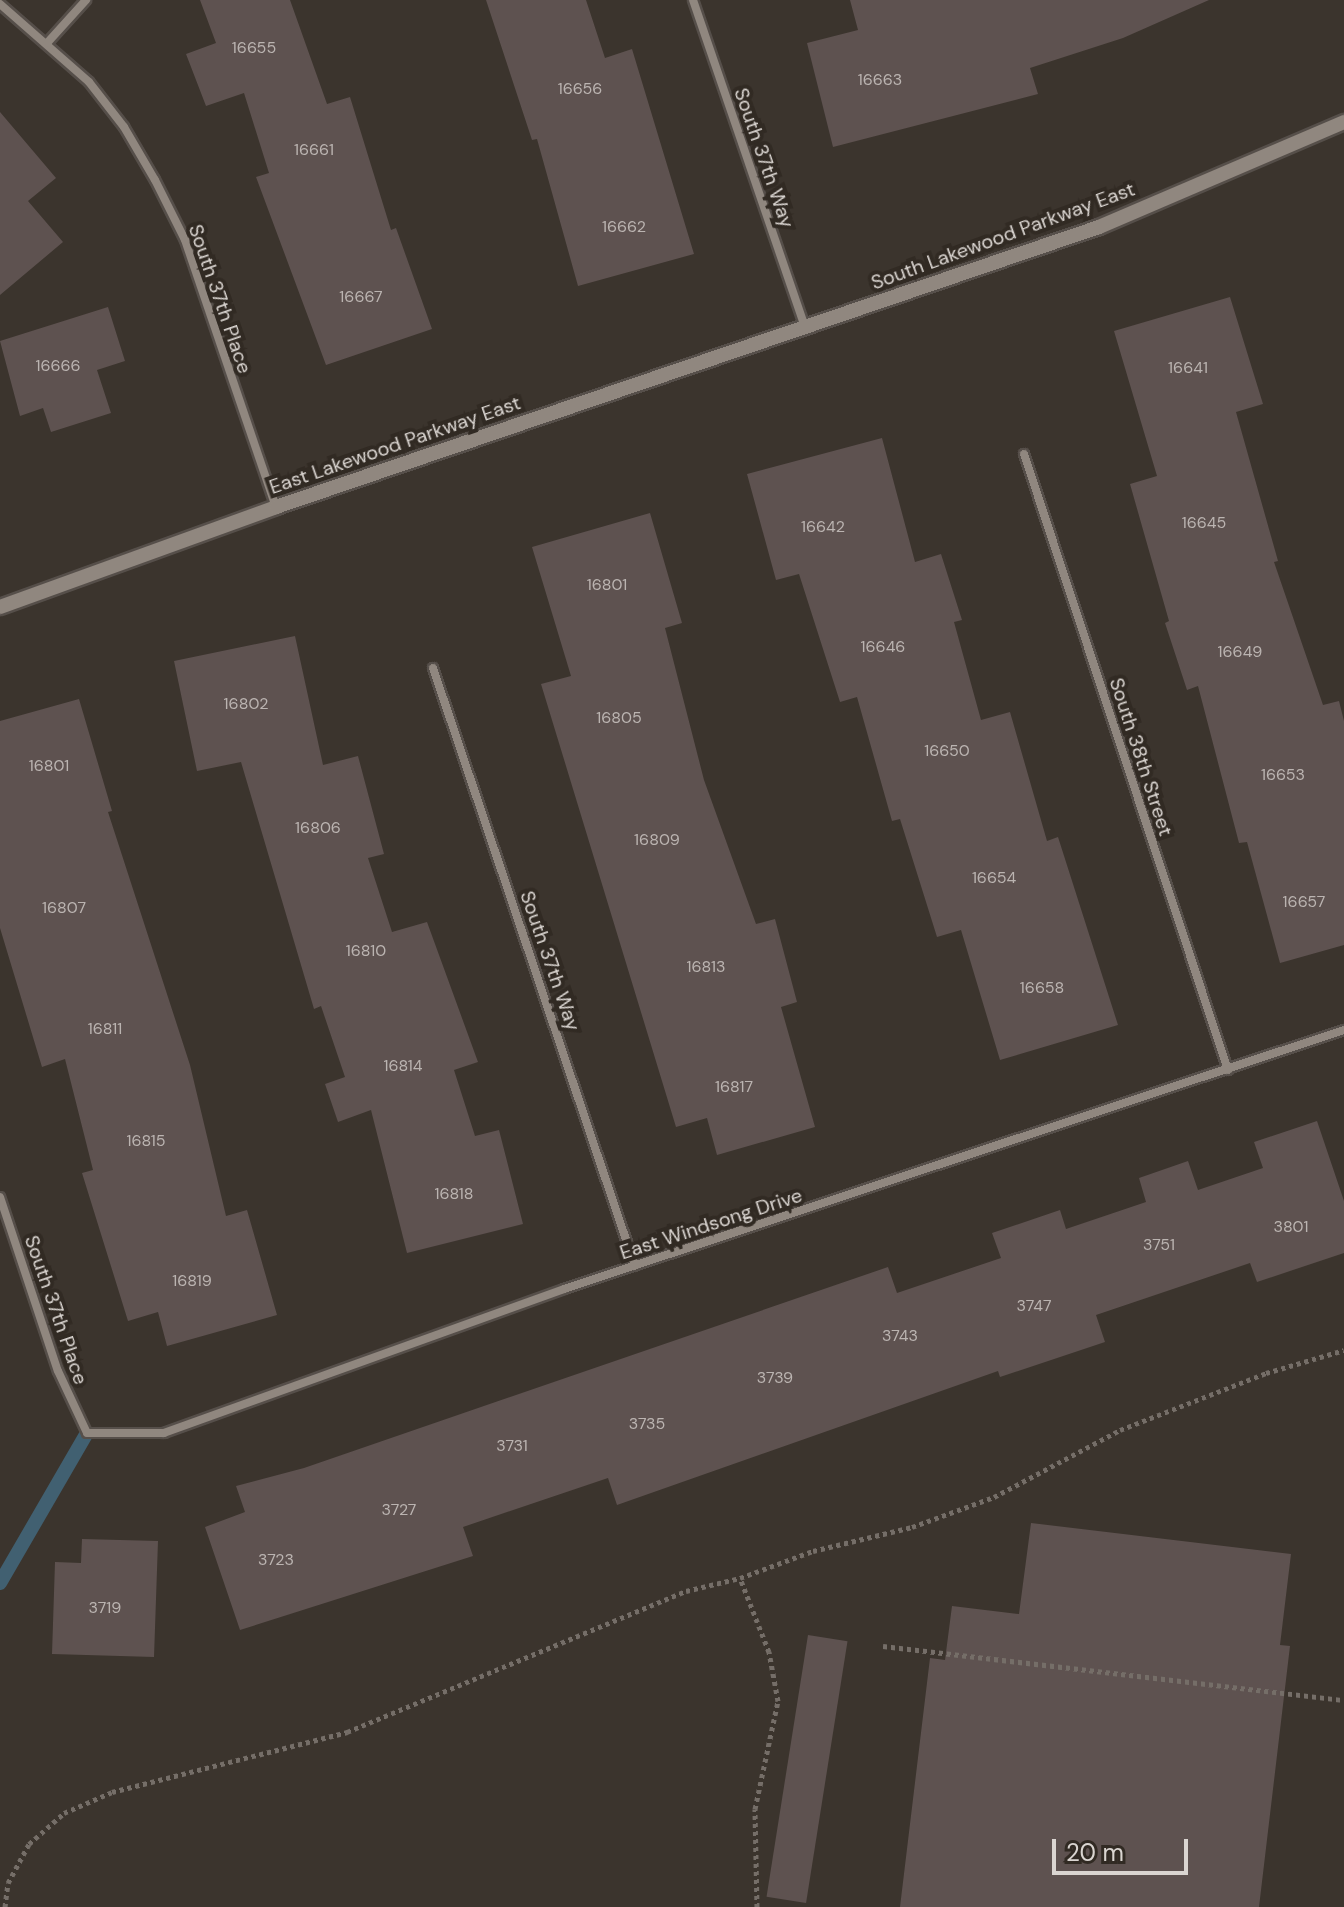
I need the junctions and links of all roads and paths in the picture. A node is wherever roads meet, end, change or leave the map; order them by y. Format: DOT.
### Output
graph roads {
  1 [pos="86,0"];
  2 [pos="693,0"];
  3 [pos="0,4"];
  4 [pos="48,42"];
  5 [pos="1344,122"];
  6 [pos="805,327"];
  7 [pos="1024,454"];
  8 [pos="276,507"];
  9 [pos="0,607"];
  10 [pos="433,668"];
  11 [pos="1344,1030"];
  12 [pos="1228,1070"];
  13 [pos="0,1197"];
  14 [pos="635,1266"];
  15 [pos="1344,1350"];
  16 [pos="87,1433"];
  17 [pos="740,1578"];
  18 [pos="883,1646"];
  19 [pos="1344,1700"];
  20 [pos="5,1907"];
  21 [pos="757,1907"];
  1 -- 4 [label="street"];
  2 -- 6 [label="street, South 37th Way"];
  3 -- 4 [label="street"];
  4 -- 8 [label="street, South 37th Place"];
  5 -- 6 [label="street, South Lakewood Parkway East"];
  6 -- 8 [label="street, East Lakewood Parkway East"];
  7 -- 12 [label="street, South 38th Street"];
  8 -- 9 [label="street, East Lakewood Parkway East"];
  10 -- 14 [label="street, South 37th Way"];
  11 -- 12 [label="street, East Windsong Drive"];
  12 -- 14 [label="street, East Windsong Drive"];
  13 -- 16 [label="street, South 37th Place"];
  14 -- 16 [label="street, East Windsong Drive"];
  15 -- 17 [label="path"];
  17 -- 20 [label="path"];
  17 -- 21 [label="path"];
  18 -- 19 [label="path"];
}
